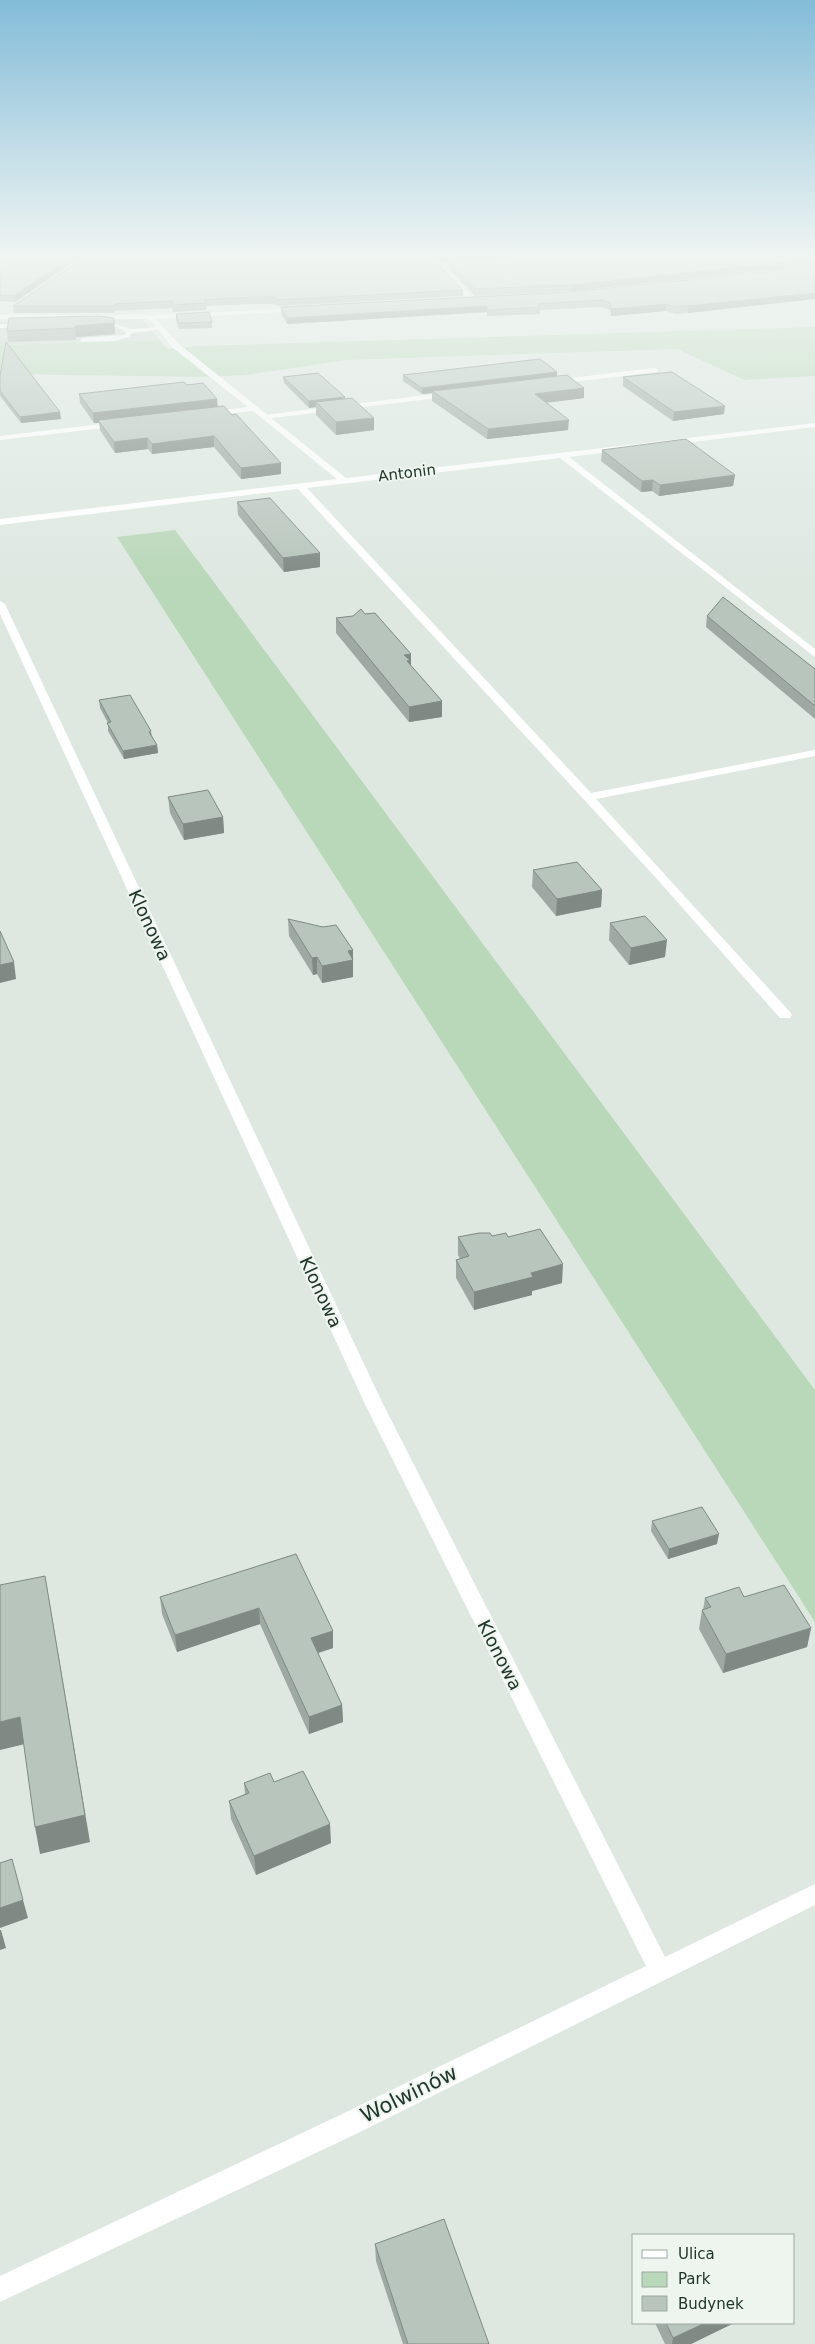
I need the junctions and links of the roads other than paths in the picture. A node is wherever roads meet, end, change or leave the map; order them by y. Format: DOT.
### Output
graph roads {
  1 [pos="196,362"];
  2 [pos="654,370"];
  3 [pos="546,383"];
  4 [pos="458,394"];
  5 [pos="254,409"];
  6 [pos="195,415"];
  7 [pos="264,417"];
  8 [pos="127,423"];
  9 [pos="815,425"];
  10 [pos="0,438"];
  11 [pos="560,454"];
  12 [pos="343,480"];
  13 [pos="300,486"];
  14 [pos="0,522"];
  15 [pos="0,604"];
  16 [pos="815,654"];
  17 [pos="815,753"];
  18 [pos="588,797"];
  19 [pos="785,1015"];
  20 [pos="815,1894"];
  21 [pos="660,1970"];
  22 [pos="0,2289"];
  1 -- 5 [label="street"];
  2 -- 3 [label="street"];
  4 -- 7 [label="street"];
  5 -- 6 [label="street"];
  5 -- 7 [label="street"];
  7 -- 12 [label="street"];
  8 -- 10 [label="street"];
  9 -- 11 [label="street, Antonin"];
  11 -- 12 [label="street, Antonin"];
  11 -- 16 [label="street"];
  12 -- 13 [label="street, Antonin"];
  13 -- 14 [label="street, Antonin"];
  13 -- 18 [label="street"];
  15 -- 21 [label="street, Klonowa"];
  17 -- 18 [label="street"];
  18 -- 19 [label="street"];
  20 -- 21 [label="street, Wolwinów"];
  21 -- 22 [label="street, Wolwinów"];
}
